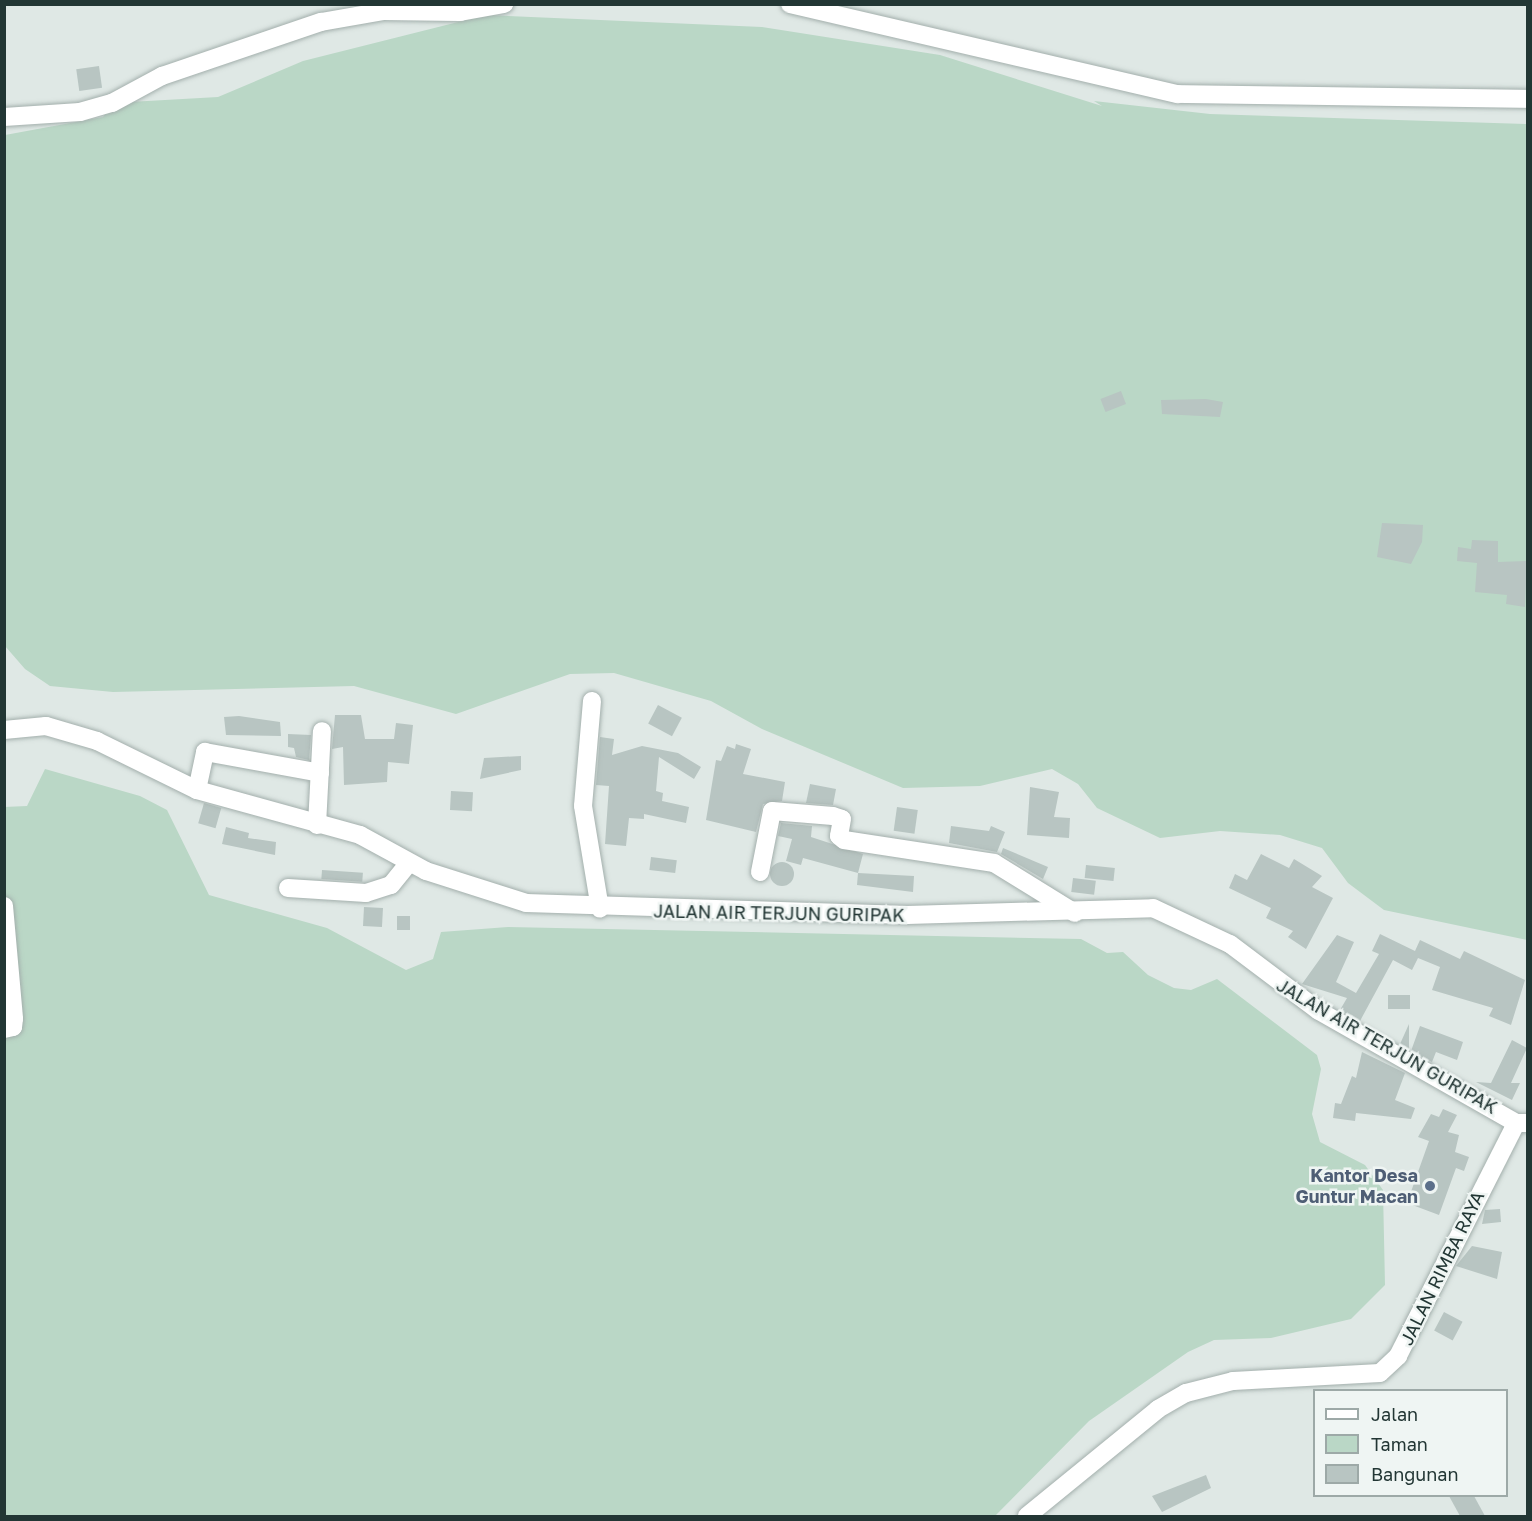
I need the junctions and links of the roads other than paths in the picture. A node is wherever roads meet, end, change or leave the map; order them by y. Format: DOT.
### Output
graph roads {
  1 [pos="504,4"];
  2 [pos="790,4"];
  3 [pos="1527,99"];
  4 [pos="4,117"];
  5 [pos="592,701"];
  6 [pos="4,730"];
  7 [pos="322,731"];
  8 [pos="320,773"];
  9 [pos="197,790"];
  10 [pos="317,825"];
  11 [pos="409,863"];
  12 [pos="760,872"];
  13 [pos="288,888"];
  14 [pos="4,906"];
  15 [pos="600,909"];
  16 [pos="1075,913"];
  17 [pos="4,1029"];
  18 [pos="1522,1123"];
  19 [pos="1027,1516"];
  1 -- 4 [label="street"];
  2 -- 3 [label="street"];
  5 -- 15 [label="street"];
  6 -- 9 [label="street, JALAN AIR TERJUN GURIPAK"];
  7 -- 8 [label="street"];
  8 -- 9 [label="street"];
  8 -- 10 [label="street"];
  9 -- 10 [label="street, JALAN AIR TERJUN GURIPAK"];
  10 -- 11 [label="street, JALAN AIR TERJUN GURIPAK"];
  11 -- 13 [label="street"];
  11 -- 15 [label="street, JALAN AIR TERJUN GURIPAK"];
  12 -- 16 [label="street"];
  14 -- 17 [label="street"];
  15 -- 16 [label="street, JALAN AIR TERJUN GURIPAK"];
  16 -- 18 [label="street, JALAN AIR TERJUN GURIPAK"];
  18 -- 19 [label="street, JALAN RIMBA RAYA"];
}
